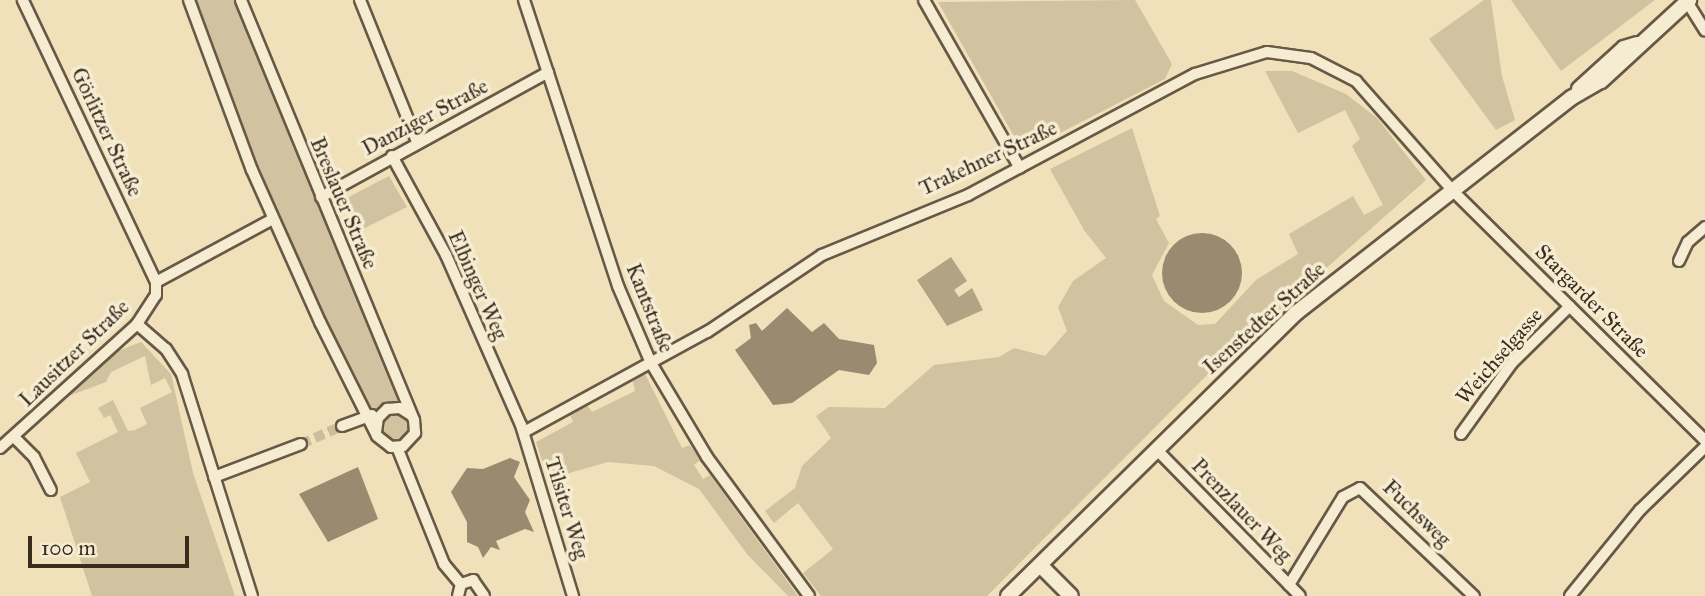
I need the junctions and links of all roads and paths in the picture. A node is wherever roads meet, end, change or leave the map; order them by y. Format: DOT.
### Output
graph roads {
  1 [pos="23,0"];
  2 [pos="189,0"];
  3 [pos="241,0"];
  4 [pos="360,0"];
  5 [pos="524,0"];
  6 [pos="924,0"];
  7 [pos="1688,1"];
  8 [pos="1705,31"];
  9 [pos="548,72"];
  10 [pos="417,142"];
  11 [pos="392,156"];
  12 [pos="1020,168"];
  13 [pos="1452,190"];
  14 [pos="320,197"];
  15 [pos="272,219"];
  16 [pos="1705,227"];
  17 [pos="1679,261"];
  18 [pos="156,282"];
  19 [pos="1570,306"];
  20 [pos="137,324"];
  21 [pos="652,363"];
  22 [pos="382,413"];
  23 [pos="367,416"];
  24 [pos="414,420"];
  25 [pos="342,426"];
  26 [pos="524,432"];
  27 [pos="1461,434"];
  28 [pos="377,436"];
  29 [pos="15,438"];
  30 [pos="1705,440"];
  31 [pos="301,444"];
  32 [pos="397,447"];
  33 [pos="1705,447"];
  34 [pos="0,448"];
  35 [pos="1157,450"];
  36 [pos="214,477"];
  37 [pos="51,490"];
  38 [pos="1041,566"];
  39 [pos="1289,584"];
  40 [pos="460,590"];
  41 [pos="252,596"];
  42 [pos="484,596"];
  43 [pos="573,596"];
  44 [pos="808,596"];
  45 [pos="1008,596"];
  46 [pos="1071,596"];
  47 [pos="1300,596"];
  48 [pos="1474,596"];
  49 [pos="1570,596"];
  1 -- 18 [label="street, Görlitzer Straße"];
  2 -- 15 [label="street"];
  3 -- 14 [label="street, Breslauer Straße"];
  4 -- 10 [label="street"];
  5 -- 9 [label="street, Kantstraße"];
  6 -- 12 [label="street"];
  7 -- 8 [label="street"];
  7 -- 13 [label="street, Isenstedter Straße"];
  9 -- 10 [label="street, Danziger Straße"];
  9 -- 21 [label="street, Kantstraße"];
  10 -- 11 [label="street, Danziger Straße"];
  11 -- 14 [label="street, Danziger Straße"];
  11 -- 26 [label="street, Elbinger Weg"];
  12 -- 13 [label="street, Trakehner Straße"];
  12 -- 21 [label="street, Trakehner Straße"];
  13 -- 19 [label="street, Stargarder Straße"];
  13 -- 35 [label="street, Isenstedter Straße"];
  14 -- 24 [label="street, Breslauer Straße"];
  15 -- 18 [label="street"];
  15 -- 23 [label="street"];
  16 -- 17 [label="street"];
  18 -- 20 [label="street, Lausitzer Straße"];
  19 -- 27 [label="street, Weichselgasse"];
  19 -- 30 [label="street, Stargarder Straße"];
  20 -- 29 [label="street, Lausitzer Straße"];
  20 -- 36 [label="street"];
  21 -- 26 [label="street, Trakehner Straße"];
  21 -- 44 [label="street, Kantstraße"];
  22 -- 23 [label="street"];
  22 -- 24 [label="street"];
  22 -- 28 [label="street"];
  23 -- 25 [label="street"];
  23 -- 28 [label="street"];
  24 -- 32 [label="street"];
  26 -- 43 [label="street, Tilsiter Weg"];
  28 -- 32 [label="street"];
  29 -- 34 [label="street, Lausitzer Straße"];
  29 -- 37 [label="street"];
  31 -- 36 [label="street"];
  32 -- 40 [label="street"];
  33 -- 49 [label="street"];
  35 -- 38 [label="street, Isenstedter Straße"];
  35 -- 39 [label="street, Prenzlauer Weg"];
  36 -- 41 [label="street"];
  38 -- 45 [label="street, Isenstedter Straße"];
  38 -- 46 [label="street"];
  39 -- 47 [label="street, Prenzlauer Weg"];
  39 -- 48 [label="street, Fuchsweg"];
  40 -- 42 [label="street"];
}
